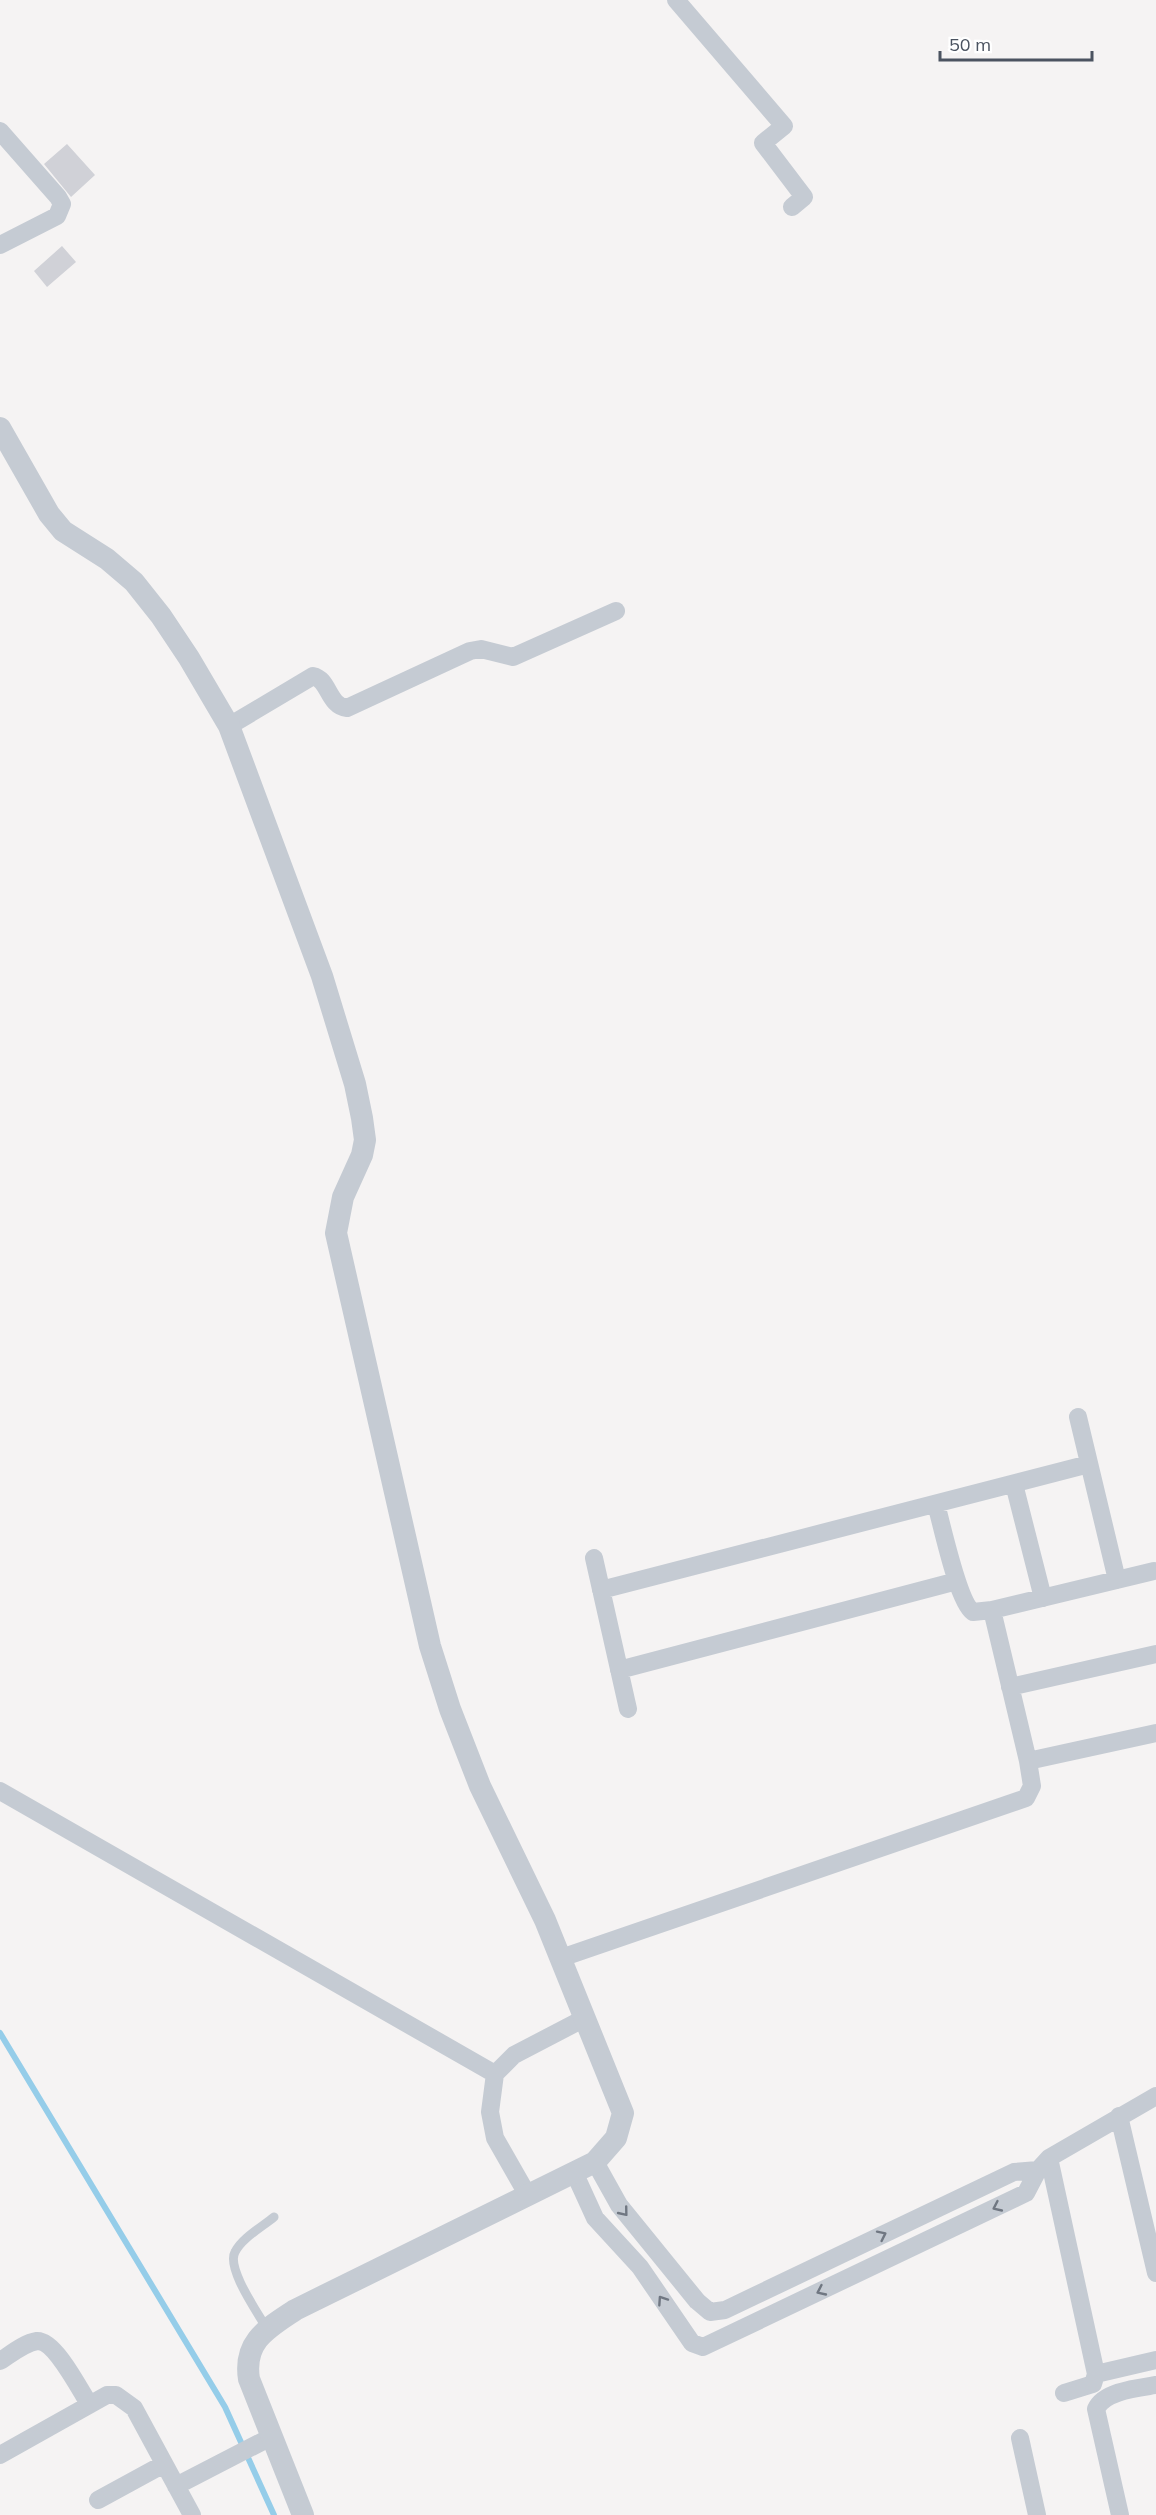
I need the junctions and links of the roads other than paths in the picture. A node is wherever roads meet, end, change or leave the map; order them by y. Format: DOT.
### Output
graph roads {
  1 [pos="688,4"];
  2 [pos="0,131"];
  3 [pos="792,207"];
  4 [pos="0,245"];
  5 [pos="0,428"];
  6 [pos="616,611"];
  7 [pos="229,726"];
  8 [pos="1078,1417"];
  9 [pos="1089,1464"];
  10 [pos="1014,1484"];
  11 [pos="936,1504"];
  12 [pos="594,1558"];
  13 [pos="1154,1571"];
  14 [pos="1117,1580"];
  15 [pos="957,1581"];
  16 [pos="601,1590"];
  17 [pos="1043,1598"];
  18 [pos="992,1610"];
  19 [pos="1156,1654"];
  20 [pos="619,1670"];
  21 [pos="1010,1687"];
  22 [pos="628,1709"];
  23 [pos="1156,1733"];
  24 [pos="1028,1761"];
  25 [pos="0,1791"];
  26 [pos="561,1958"];
  27 [pos="585,2018"];
  28 [pos="495,2074"];
  29 [pos="1156,2096"];
  30 [pos="1119,2116"];
  31 [pos="595,2162"];
  32 [pos="1044,2164"];
  33 [pos="574,2172"];
  34 [pos="528,2194"];
  35 [pos="274,2217"];
  36 [pos="1156,2273"];
  37 [pos="267,2329"];
  38 [pos="1156,2360"];
  39 [pos="0,2361"];
  40 [pos="1096,2374"];
  41 [pos="1156,2385"];
  42 [pos="1065,2393"];
  43 [pos="89,2404"];
  44 [pos="1020,2438"];
  45 [pos="262,2441"];
  46 [pos="0,2455"];
  47 [pos="164,2464"];
  48 [pos="176,2486"];
  49 [pos="98,2500"];
  50 [pos="192,2515"];
  51 [pos="303,2515"];
  52 [pos="1037,2515"];
  53 [pos="1120,2515"];
  1 -- 3 [label="street"];
  2 -- 4 [label="street"];
  5 -- 7 [label="street"];
  6 -- 7 [label="street"];
  7 -- 26 [label="street"];
  8 -- 9 [label="street"];
  9 -- 10 [label="street"];
  9 -- 14 [label="street"];
  10 -- 11 [label="street"];
  10 -- 17 [label="street"];
  11 -- 15 [label="street"];
  11 -- 16 [label="street"];
  12 -- 16 [label="street"];
  13 -- 14 [label="street"];
  14 -- 17 [label="street"];
  15 -- 18 [label="street"];
  15 -- 20 [label="street"];
  16 -- 20 [label="street"];
  17 -- 18 [label="street"];
  18 -- 21 [label="street"];
  19 -- 21 [label="street"];
  20 -- 22 [label="street"];
  21 -- 24 [label="street"];
  23 -- 24 [label="street"];
  24 -- 26 [label="street"];
  25 -- 28 [label="street"];
  26 -- 27 [label="street"];
  27 -- 28 [label="street"];
  27 -- 31 [label="street"];
  28 -- 34 [label="street"];
  29 -- 30 [label="street"];
  30 -- 32 [label="street"];
  30 -- 36 [label="street"];
  31 -- 32 [label="street, one-way"];
  31 -- 33 [label="street"];
  32 -- 33 [label="street, one-way"];
  32 -- 40 [label="street"];
  33 -- 34 [label="street"];
  34 -- 37 [label="street"];
  35 -- 37 [label="lane"];
  37 -- 45 [label="street"];
  38 -- 40 [label="street"];
  39 -- 43 [label="street"];
  40 -- 42 [label="street"];
  41 -- 53 [label="street"];
  43 -- 46 [label="street"];
  43 -- 47 [label="street"];
  44 -- 52 [label="street"];
  45 -- 48 [label="street"];
  45 -- 51 [label="street"];
  47 -- 48 [label="street"];
  47 -- 49 [label="street"];
  48 -- 50 [label="street"];
}
